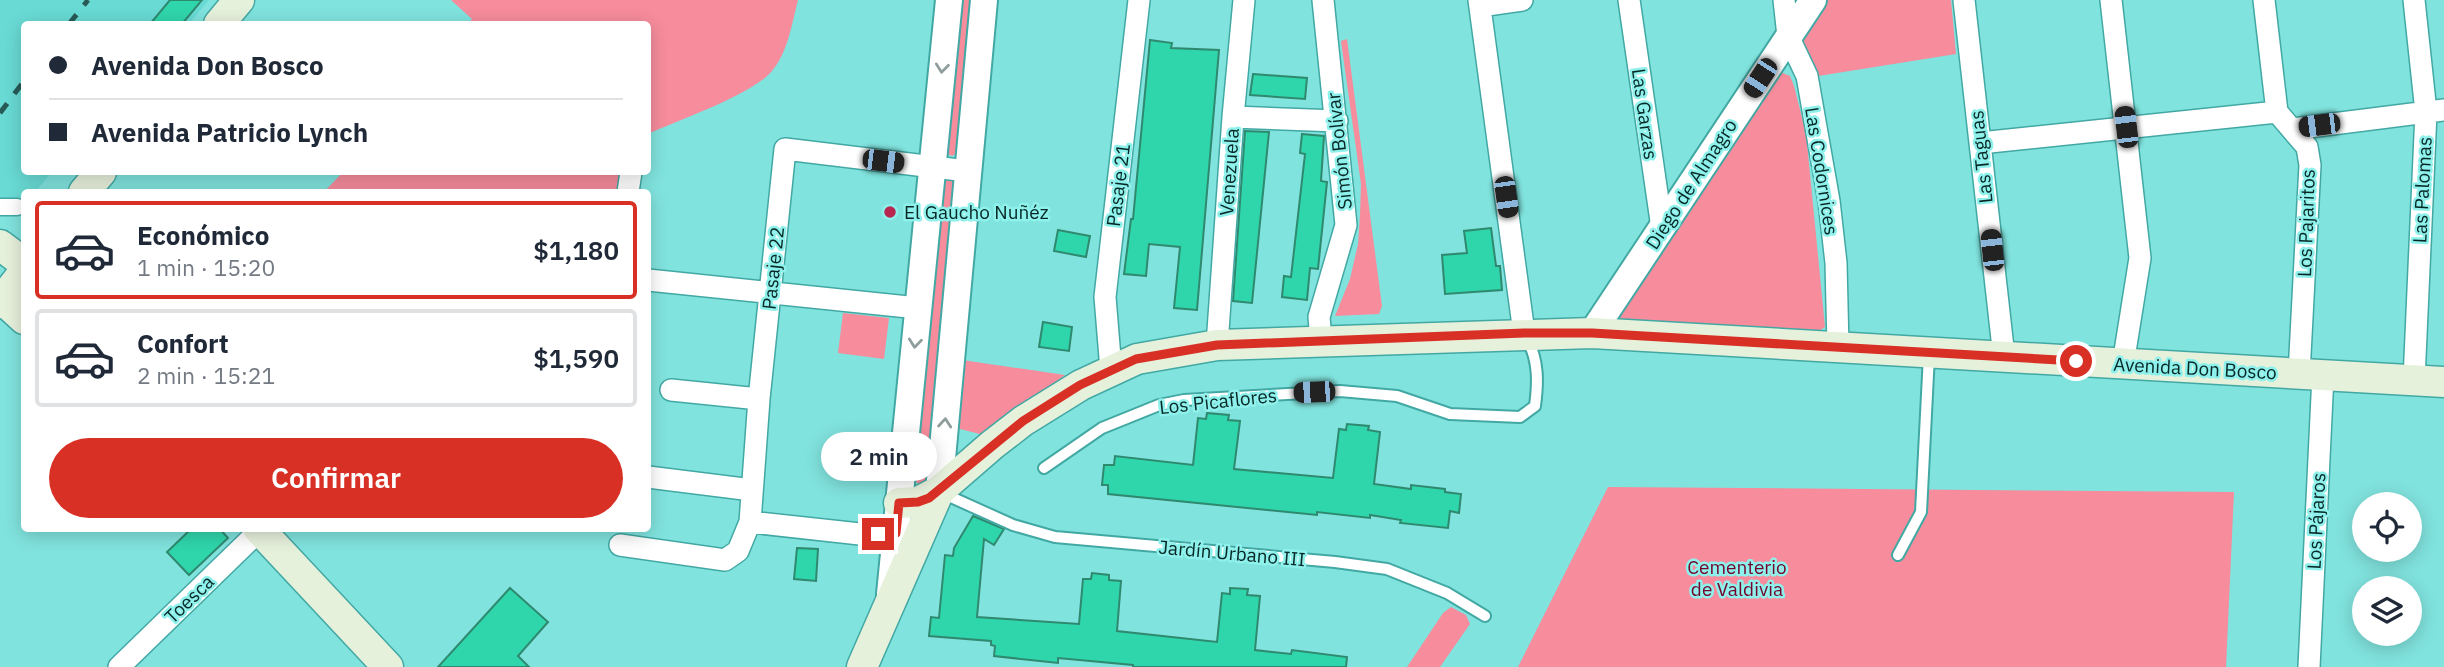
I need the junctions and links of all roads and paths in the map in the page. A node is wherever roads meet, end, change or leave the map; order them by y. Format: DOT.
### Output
graph roads {
  1 [pos="239,0"];
  2 [pos="949,0"];
  3 [pos="984,0"];
  4 [pos="1139,0"];
  5 [pos="1244,0"];
  6 [pos="1323,0"];
  7 [pos="1522,0"];
  8 [pos="1629,0"];
  9 [pos="1784,0"];
  10 [pos="1813,0"];
  11 [pos="1964,0"];
  12 [pos="2111,0"];
  13 [pos="2264,0"];
  14 [pos="2414,0"];
  15 [pos="1480,3"];
  16 [pos="222,21"];
  17 [pos="1788,36"];
  18 [pos="2435,111"];
  19 [pos="2277,112"];
  20 [pos="1233,117"];
  21 [pos="1337,121"];
  22 [pos="2126,127"];
  23 [pos="2293,129"];
  24 [pos="1980,143"];
  25 [pos="933,168"];
  26 [pos="967,171"];
  27 [pos="98,175"];
  28 [pos="87,189"];
  29 [pos="0,207"];
  30 [pos="21,219"];
  31 [pos="1662,228"];
  32 [pos="0,234"];
  33 [pos="0,245"];
  34 [pos="21,261"];
  35 [pos="21,278"];
  36 [pos="651,280"];
  37 [pos="770,293"];
  38 [pos="7,305"];
  39 [pos="918,308"];
  40 [pos="1524,333"];
  41 [pos="1592,333"];
  42 [pos="1321,340"];
  43 [pos="1217,345"];
  44 [pos="1838,347"];
  45 [pos="1929,352"];
  46 [pos="2004,357"];
  47 [pos="2123,364"];
  48 [pos="1111,370"];
  49 [pos="2311,374"];
  50 [pos="2414,380"];
  51 [pos="2444,382"];
  52 [pos="671,390"];
  53 [pos="759,399"];
  54 [pos="1044,468"];
  55 [pos="651,477"];
  56 [pos="752,490"];
  57 [pos="940,491"];
  58 [pos="899,503"];
  59 [pos="750,522"];
  60 [pos="256,532"];
  61 [pos="262,532"];
  62 [pos="896,533"];
  63 [pos="620,545"];
  64 [pos="1898,555"];
  65 [pos="889,605"];
  66 [pos="1485,616"];
  67 [pos="119,667"];
  68 [pos="388,667"];
  69 [pos="862,667"];
  70 [pos="2309,667"];
  1 -- 16 [label="main road"];
  2 -- 25 [label="street, one-way"];
  3 -- 26 [label="street"];
  4 -- 48 [label="street, Pasaje 21"];
  5 -- 20 [label="street, Venezuela"];
  6 -- 21 [label="street, Simón Bolívar"];
  7 -- 15 [label="street"];
  8 -- 31 [label="street, Las Garzas"];
  9 -- 17 [label="street, Las Codornices"];
  10 -- 17 [label="street, Diego de Almagro"];
  11 -- 24 [label="street, Las Taguas"];
  12 -- 22 [label="street"];
  13 -- 19 [label="street"];
  14 -- 18 [label="street, Las Palomas"];
  15 -- 40 [label="street, Los Picaflores"];
  17 -- 31 [label="street, Diego de Almagro"];
  17 -- 44 [label="street, Las Codornices"];
  18 -- 23 [label="street"];
  18 -- 50 [label="street, Las Palomas"];
  19 -- 22 [label="street"];
  19 -- 23 [label="street, Los Pajaritos"];
  20 -- 21 [label="street"];
  20 -- 43 [label="street, Venezuela"];
  21 -- 42 [label="street, Simón Bolívar"];
  22 -- 24 [label="street"];
  22 -- 47 [label="street"];
  23 -- 49 [label="street, Los Pajaritos"];
  24 -- 46 [label="street, Las Taguas"];
  25 -- 26 [label="street, Pasaje 22"];
  25 -- 37 [label="street, Pasaje 22"];
  25 -- 39 [label="street"];
  57 -- 26 [label="street, one-way"];
  27 -- 28 [label="main road"];
  29 -- 30 [label="street"];
  30 -- 32 [label="main road"];
  31 -- 41 [label="street, Diego de Almagro"];
  33 -- 34 [label="main road"];
  35 -- 38 [label="main road"];
  36 -- 37 [label="street"];
  37 -- 39 [label="street"];
  37 -- 53 [label="street, Pasaje 22"];
  39 -- 58 [label="street, one-way"];
  40 -- 41 [label="main road, Avenida Don Bosco"];
  40 -- 42 [label="main road, Avenida Don Bosco"];
  40 -- 54 [label="lane, Los Picaflores"];
  41 -- 44 [label="main road, Avenida Don Bosco"];
  42 -- 43 [label="main road, Avenida Don Bosco"];
  43 -- 48 [label="main road, Avenida Don Bosco"];
  44 -- 45 [label="main road, Avenida Don Bosco"];
  45 -- 46 [label="main road, Avenida Don Bosco"];
  45 -- 64 [label="lane"];
  46 -- 47 [label="main road, Avenida Don Bosco"];
  47 -- 49 [label="main road, Avenida Don Bosco"];
  48 -- 57 [label="main road, Avenida Don Bosco"];
  49 -- 50 [label="main road, Avenida Don Bosco"];
  49 -- 70 [label="street, Los Pájaros"];
  50 -- 51 [label="main road, Avenida Don Bosco"];
  52 -- 53 [label="street"];
  53 -- 56 [label="street, Pasaje 22"];
  55 -- 56 [label="street"];
  56 -- 59 [label="street, Pasaje 22"];
  57 -- 58 [label="main road, Avenida Don Bosco"];
  57 -- 65 [label="main road, Avenida Don Bosco"];
  57 -- 66 [label="lane, Jardín Urbano III"];
  58 -- 62 [label="street"];
  59 -- 62 [label="street"];
  59 -- 63 [label="street, Pasaje 22"];
  60 -- 67 [label="street, Toesca"];
  61 -- 68 [label="main road"];
  62 -- 65 [label="street"];
  65 -- 69 [label="main road, Avenida Don Bosco"];
}
